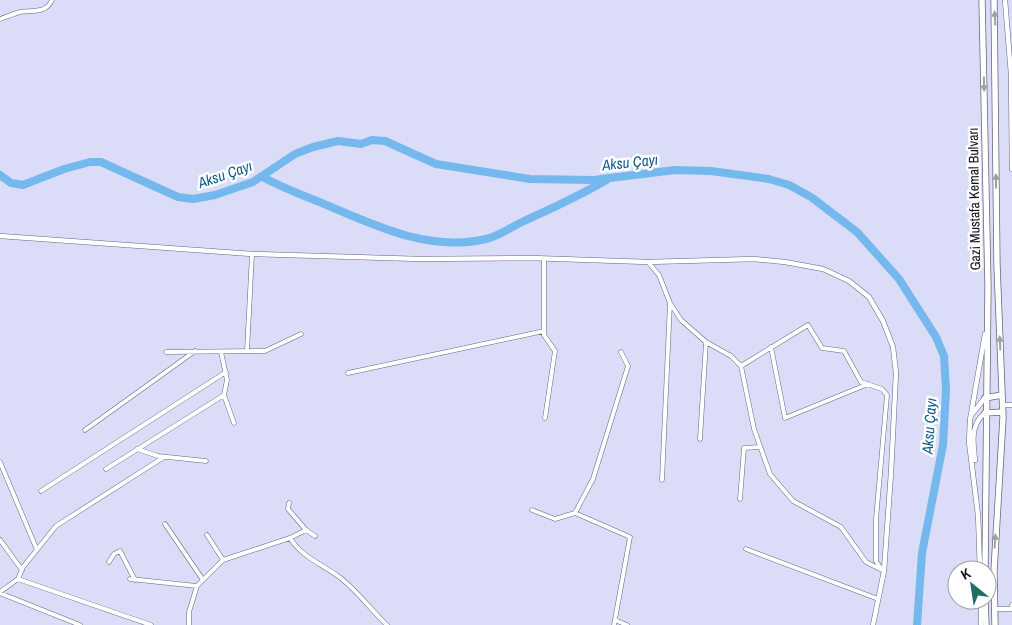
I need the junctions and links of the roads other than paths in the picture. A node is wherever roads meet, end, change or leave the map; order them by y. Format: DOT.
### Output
graph roads {
  1 [pos="52,0"];
  2 [pos="982,0"];
  3 [pos="994,0"];
  4 [pos="1006,0"];
  5 [pos="1012,10"];
  6 [pos="1006,13"];
  7 [pos="0,19"];
  8 [pos="1011,41"];
  9 [pos="1012,74"];
  10 [pos="1012,105"];
  11 [pos="1012,162"];
  12 [pos="1012,169"];
  13 [pos="0,236"];
  14 [pos="252,254"];
  15 [pos="544,259"];
  16 [pos="648,262"];
  17 [pos="670,303"];
  18 [pos="987,323"];
  19 [pos="544,331"];
  20 [pos="301,334"];
  21 [pos="706,342"];
  22 [pos="771,347"];
  23 [pos="195,350"];
  24 [pos="248,351"];
  25 [pos="166,352"];
  26 [pos="221,352"];
  27 [pos="621,352"];
  28 [pos="741,366"];
  29 [pos="226,372"];
  30 [pos="348,373"];
  31 [pos="868,384"];
  32 [pos="1002,394"];
  33 [pos="224,395"];
  34 [pos="985,398"];
  35 [pos="1012,405"];
  36 [pos="1003,412"];
  37 [pos="985,413"];
  38 [pos="545,418"];
  39 [pos="970,420"];
  40 [pos="234,424"];
  41 [pos="85,430"];
  42 [pos="700,439"];
  43 [pos="760,447"];
  44 [pos="138,449"];
  45 [pos="164,457"];
  46 [pos="206,460"];
  47 [pos="0,462"];
  48 [pos="106,469"];
  49 [pos="662,480"];
  50 [pos="41,491"];
  51 [pos="740,499"];
  52 [pos="289,503"];
  53 [pos="532,510"];
  54 [pos="575,513"];
  55 [pos="978,515"];
  56 [pos="165,524"];
  57 [pos="306,530"];
  58 [pos="206,535"];
  59 [pos="315,536"];
  60 [pos="290,538"];
  61 [pos="0,540"];
  62 [pos="746,549"];
  63 [pos="37,550"];
  64 [pos="222,560"];
  65 [pos="980,560"];
  66 [pos="985,560"];
  67 [pos="994,560"];
  68 [pos="109,562"];
  69 [pos="22,570"];
  70 [pos="884,571"];
  71 [pos="18,579"];
  72 [pos="203,580"];
  73 [pos="197,586"];
  74 [pos="0,593"];
  75 [pos="878,599"];
  76 [pos="1012,605"];
  77 [pos="997,609"];
  78 [pos="981,610"];
  79 [pos="985,610"];
  80 [pos="995,610"];
  81 [pos="615,623"];
  82 [pos="80,625"];
  83 [pos="151,625"];
  84 [pos="189,625"];
  85 [pos="387,625"];
  86 [pos="627,625"];
  87 [pos="873,625"];
  88 [pos="981,625"];
  89 [pos="986,625"];
  90 [pos="995,625"];
  1 -- 7 [label="street"];
  2 -- 18 [label="highway, Gazi Mustafa Kemal Bulvarı, one-way"];
  32 -- 3 [label="highway, Gazi Mustafa Kemal Bulvarı, one-way"];
  4 -- 6 [label="street"];
  5 -- 6 [label="street"];
  6 -- 8 [label="street"];
  8 -- 9 [label="street"];
  9 -- 10 [label="street"];
  10 -- 11 [label="street"];
  11 -- 12 [label="street"];
  13 -- 14 [label="street"];
  14 -- 15 [label="street"];
  14 -- 24 [label="street"];
  15 -- 16 [label="street"];
  15 -- 19 [label="street"];
  16 -- 17 [label="street"];
  16 -- 70 [label="street"];
  17 -- 21 [label="street"];
  17 -- 49 [label="street"];
  18 -- 34 [label="highway, Gazi Mustafa Kemal Bulvarı"];
  18 -- 39 [label="street"];
  19 -- 30 [label="street"];
  19 -- 38 [label="street"];
  20 -- 24 [label="street"];
  21 -- 28 [label="street"];
  21 -- 42 [label="street"];
  22 -- 28 [label="street"];
  22 -- 31 [label="street"];
  22 -- 31 [label="street"];
  23 -- 25 [label="street"];
  23 -- 26 [label="street"];
  23 -- 41 [label="street"];
  24 -- 26 [label="street"];
  26 -- 29 [label="street"];
  27 -- 54 [label="street"];
  28 -- 43 [label="street"];
  29 -- 33 [label="street"];
  29 -- 50 [label="street"];
  31 -- 70 [label="street"];
  32 -- 34 [label="highway"];
  32 -- 36 [label="highway, Gazi Mustafa Kemal Bulvarı"];
  33 -- 40 [label="street"];
  33 -- 44 [label="street"];
  34 -- 37 [label="highway, Gazi Mustafa Kemal Bulvarı"];
  34 -- 39 [label="street"];
  35 -- 36 [label="street"];
  36 -- 37 [label="highway"];
  67 -- 36 [label="highway, Gazi Mustafa Kemal Bulvarı, one-way"];
  37 -- 55 [label="street"];
  37 -- 66 [label="highway, Gazi Mustafa Kemal Bulvarı"];
  39 -- 55 [label="street"];
  43 -- 51 [label="street"];
  43 -- 70 [label="street"];
  44 -- 45 [label="street"];
  44 -- 48 [label="street"];
  45 -- 46 [label="street"];
  45 -- 63 [label="street"];
  47 -- 63 [label="street"];
  52 -- 57 [label="street"];
  53 -- 54 [label="street"];
  54 -- 81 [label="street"];
  55 -- 65 [label="street"];
  56 -- 72 [label="street"];
  57 -- 59 [label="street"];
  57 -- 60 [label="street"];
  58 -- 64 [label="street"];
  60 -- 64 [label="street"];
  60 -- 85 [label="street"];
  61 -- 69 [label="street"];
  62 -- 75 [label="street"];
  63 -- 69 [label="street"];
  64 -- 72 [label="street"];
  68 -- 73 [label="street"];
  69 -- 71 [label="street"];
  70 -- 75 [label="street"];
  71 -- 74 [label="street"];
  71 -- 83 [label="street"];
  72 -- 73 [label="street"];
  73 -- 84 [label="street"];
  74 -- 82 [label="street"];
  75 -- 87 [label="street"];
  76 -- 77 [label="street"];
  78 -- 88 [label="street"];
  79 -- 89 [label="highway"];
  80 -- 90 [label="highway, Gazi Mustafa Kemal Bulvarı"];
  81 -- 86 [label="street"];
}
